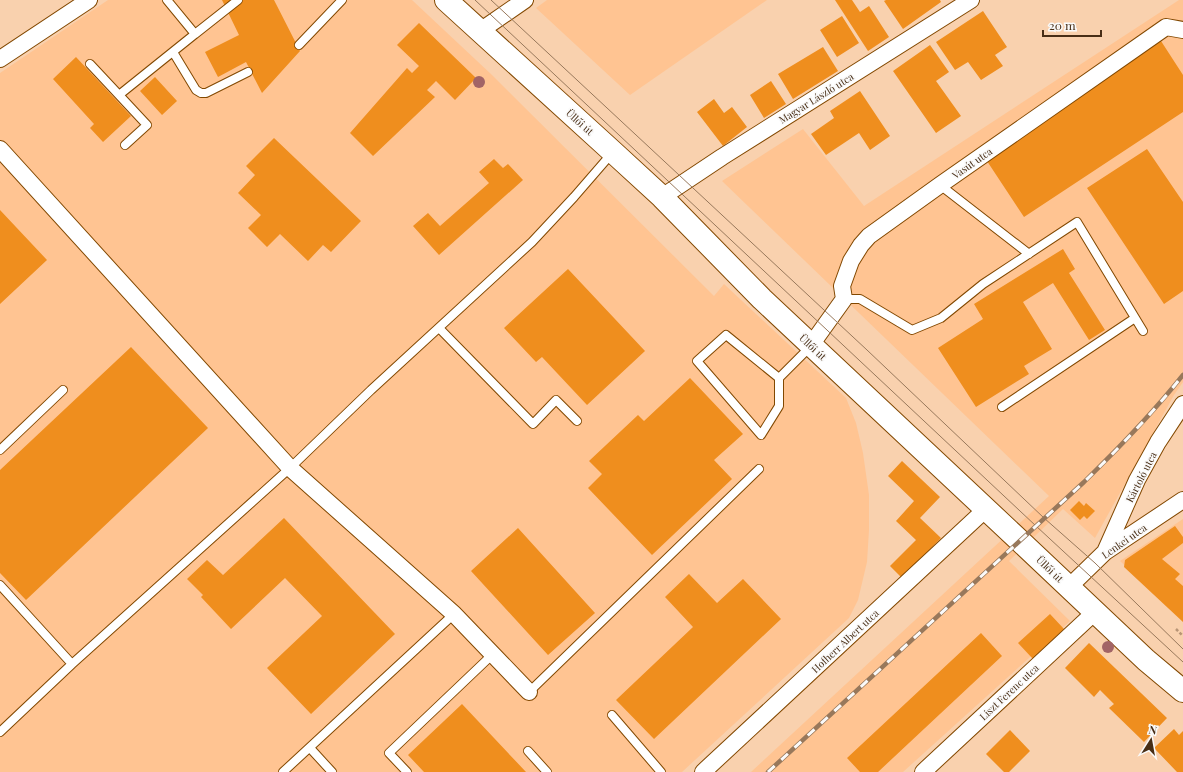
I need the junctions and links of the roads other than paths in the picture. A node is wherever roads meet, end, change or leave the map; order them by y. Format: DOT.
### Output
graph roads {
  1 [pos="89,0"];
  2 [pos="167,0"];
  3 [pos="238,0"];
  4 [pos="342,0"];
  5 [pos="446,0"];
  6 [pos="525,0"];
  7 [pos="971,0"];
  8 [pos="1183,30"];
  9 [pos="480,31"];
  10 [pos="195,34"];
  11 [pos="299,45"];
  12 [pos="173,52"];
  13 [pos="0,59"];
  14 [pos="90,64"];
  15 [pos="248,72"];
  16 [pos="119,95"];
  17 [pos="125,144"];
  18 [pos="0,150"];
  19 [pos="613,152"];
  20 [pos="940,185"];
  21 [pos="662,197"];
  22 [pos="1029,254"];
  23 [pos="844,299"];
  24 [pos="1135,318"];
  25 [pos="439,328"];
  26 [pos="1143,331"];
  27 [pos="811,346"];
  28 [pos="780,378"];
  29 [pos="63,390"];
  30 [pos="1183,404"];
  31 [pos="1002,407"];
  32 [pos="578,421"];
  33 [pos="0,450"];
  34 [pos="290,468"];
  35 [pos="759,469"];
  36 [pos="1183,500"];
  37 [pos="986,510"];
  38 [pos="1105,552"];
  39 [pos="0,585"];
  40 [pos="1069,587"];
  41 [pos="1096,611"];
  42 [pos="454,614"];
  43 [pos="493,654"];
  44 [pos="72,664"];
  45 [pos="1183,691"];
  46 [pos="529,692"];
  47 [pos="612,715"];
  48 [pos="0,732"];
  49 [pos="310,748"];
  50 [pos="528,751"];
  51 [pos="283,772"];
  52 [pos="332,772"];
  53 [pos="407,772"];
  54 [pos="547,772"];
  55 [pos="661,772"];
  56 [pos="703,772"];
  57 [pos="923,772"];
  1 -- 13 [label="street"];
  2 -- 10 [label="lane"];
  3 -- 10 [label="lane"];
  4 -- 11 [label="lane"];
  5 -- 9 [label="main road, Üllői út"];
  6 -- 9 [label="street"];
  7 -- 21 [label="street, Magyar László utca"];
  8 -- 20 [label="street, Vasút utca"];
  9 -- 19 [label="main road, Üllői út"];
  10 -- 12 [label="lane"];
  12 -- 15 [label="lane"];
  12 -- 16 [label="lane"];
  14 -- 16 [label="lane"];
  16 -- 17 [label="lane"];
  18 -- 34 [label="street"];
  19 -- 21 [label="main road, Üllői út"];
  19 -- 25 [label="lane"];
  20 -- 22 [label="lane"];
  20 -- 23 [label="street, Vasút utca"];
  21 -- 27 [label="main road, Üllői út"];
  22 -- 23 [label="lane"];
  22 -- 24 [label="lane"];
  23 -- 27 [label="street"];
  24 -- 26 [label="lane"];
  24 -- 31 [label="lane"];
  25 -- 32 [label="lane"];
  25 -- 34 [label="lane"];
  27 -- 28 [label="lane"];
  27 -- 37 [label="main road, Üllői út"];
  28 -- 28 [label="lane"];
  29 -- 33 [label="lane"];
  30 -- 38 [label="street, Kártoló utca"];
  34 -- 42 [label="street"];
  34 -- 44 [label="lane"];
  35 -- 46 [label="lane"];
  36 -- 38 [label="street, Lenkei utca"];
  37 -- 40 [label="main road, Üllői út"];
  37 -- 56 [label="street, Hofherr Albert utca"];
  38 -- 40 [label="street, Lenkei utca"];
  39 -- 44 [label="lane"];
  40 -- 41 [label="main road, Üllői út"];
  41 -- 45 [label="main road, Üllői út"];
  41 -- 57 [label="street, Liszt Ferenc utca"];
  42 -- 43 [label="street"];
  42 -- 49 [label="lane"];
  43 -- 46 [label="street"];
  43 -- 53 [label="lane"];
  44 -- 48 [label="lane"];
  47 -- 55 [label="lane"];
  49 -- 51 [label="lane"];
  49 -- 52 [label="lane"];
  50 -- 54 [label="lane"];
}
